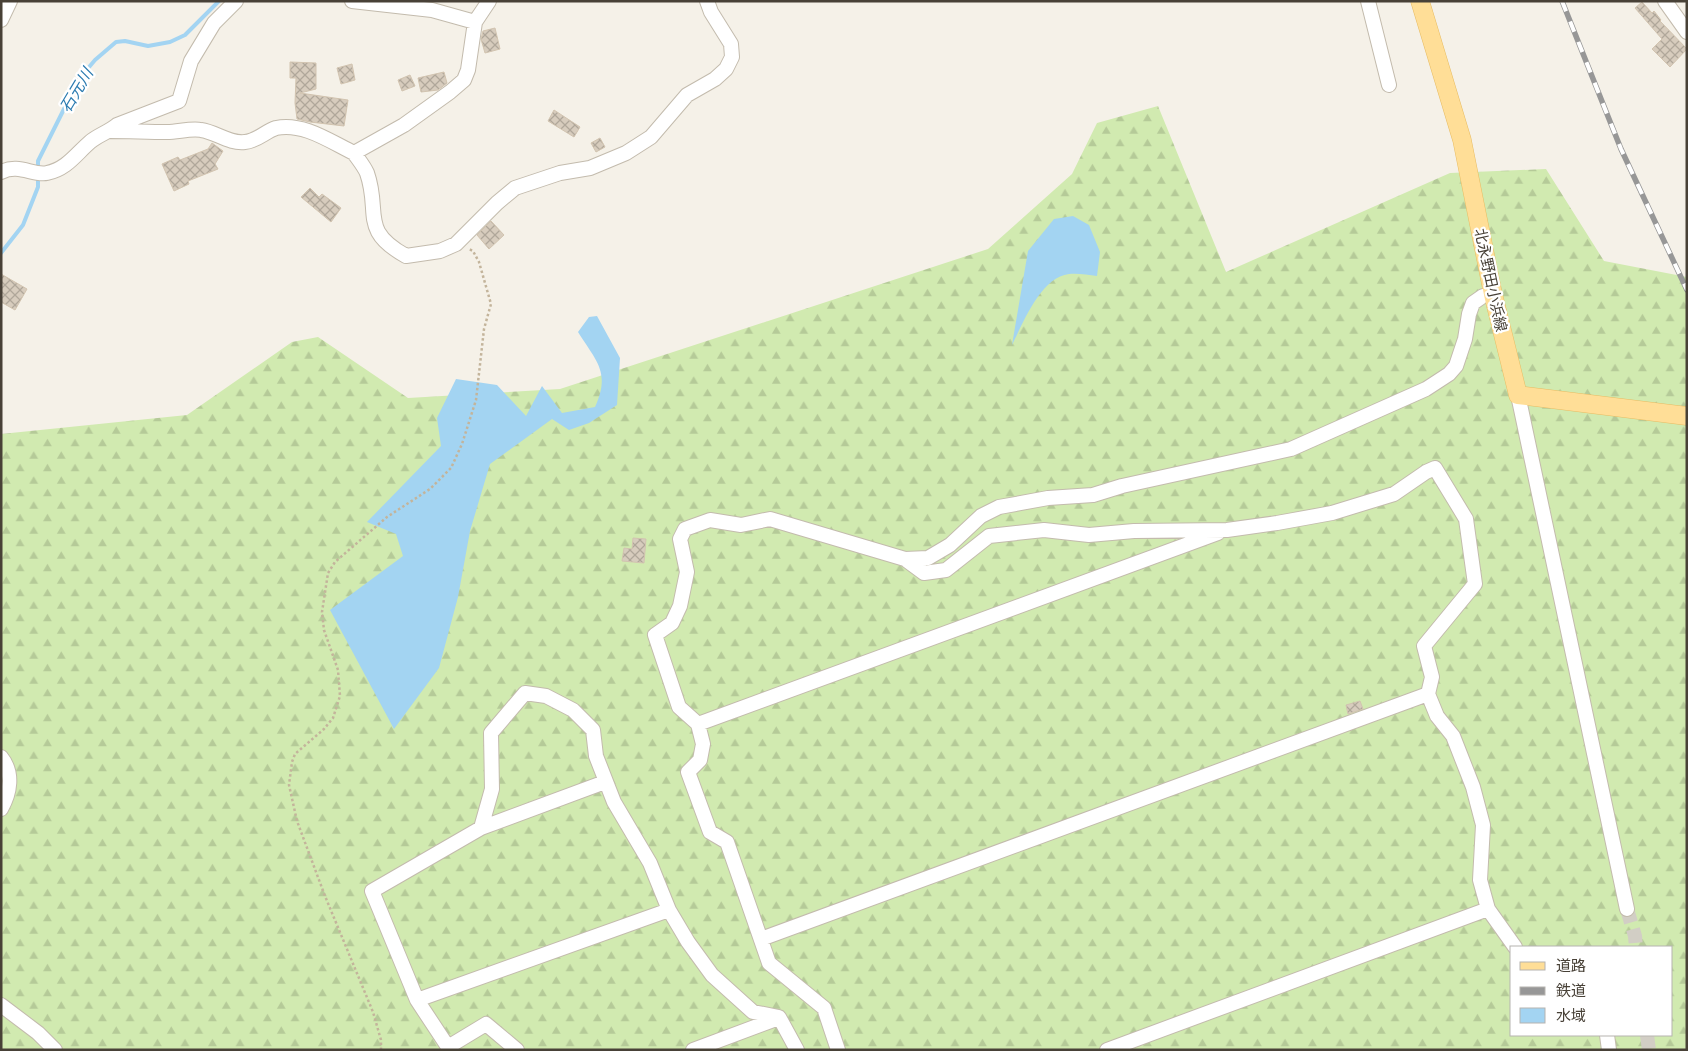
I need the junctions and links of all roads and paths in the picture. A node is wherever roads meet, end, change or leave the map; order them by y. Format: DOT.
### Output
graph roads {
  1 [pos="10,1"];
  2 [pos="236,1"];
  3 [pos="352,1"];
  4 [pos="489,1"];
  5 [pos="706,1"];
  6 [pos="1368,1"];
  7 [pos="1420,1"];
  8 [pos="1665,1"];
  9 [pos="1,20"];
  10 [pos="475,22"];
  11 [pos="1687,32"];
  12 [pos="1389,85"];
  13 [pos="110,131"];
  14 [pos="354,153"];
  15 [pos="1,172"];
  16 [pos="456,244"];
  17 [pos="1493,294"];
  18 [pos="1518,395"];
  19 [pos="1687,416"];
  20 [pos="1227,530"];
  21 [pos="905,559"];
  22 [pos="1428,694"];
  23 [pos="698,724"];
  24 [pos="1,757"];
  25 [pos="605,782"];
  26 [pos="1,809"];
  27 [pos="481,828"];
  28 [pos="1488,909"];
  29 [pos="1627,909"];
  30 [pos="669,910"];
  31 [pos="761,939"];
  32 [pos="1514,946"];
  33 [pos="417,1000"];
  34 [pos="1,1005"];
  35 [pos="779,1017"];
  36 [pos="1607,1036"];
  37 [pos="55,1050"];
  38 [pos="382,1050"];
  39 [pos="516,1050"];
  40 [pos="693,1050"];
  41 [pos="797,1050"];
  42 [pos="838,1050"];
  43 [pos="1107,1050"];
  44 [pos="1609,1050"];
  1 -- 9 [label="street"];
  2 -- 13 [label="street"];
  3 -- 10 [label="street"];
  4 -- 10 [label="street"];
  5 -- 16 [label="street"];
  6 -- 12 [label="street"];
  7 -- 17 [label="main road, 北永野田小浜線"];
  8 -- 11 [label="street"];
  10 -- 14 [label="street"];
  13 -- 14 [label="street"];
  13 -- 15 [label="street"];
  14 -- 16 [label="street"];
  16 -- 38 [label="path"];
  17 -- 18 [label="main road, 北永野田小浜線"];
  17 -- 21 [label="street"];
  18 -- 19 [label="main road"];
  18 -- 29 [label="street"];
  20 -- 21 [label="street"];
  20 -- 22 [label="street"];
  20 -- 23 [label="street"];
  21 -- 23 [label="street"];
  22 -- 28 [label="street"];
  22 -- 31 [label="street"];
  23 -- 31 [label="street"];
  24 -- 26 [label="street"];
  25 -- 27 [label="street"];
  25 -- 27 [label="street"];
  25 -- 30 [label="street"];
  27 -- 33 [label="street"];
  28 -- 32 [label="street"];
  28 -- 43 [label="street"];
  30 -- 33 [label="street"];
  30 -- 35 [label="street"];
  31 -- 42 [label="street"];
  33 -- 39 [label="street"];
  34 -- 37 [label="street"];
  35 -- 40 [label="street"];
  35 -- 41 [label="street"];
  36 -- 44 [label="street"];
}
